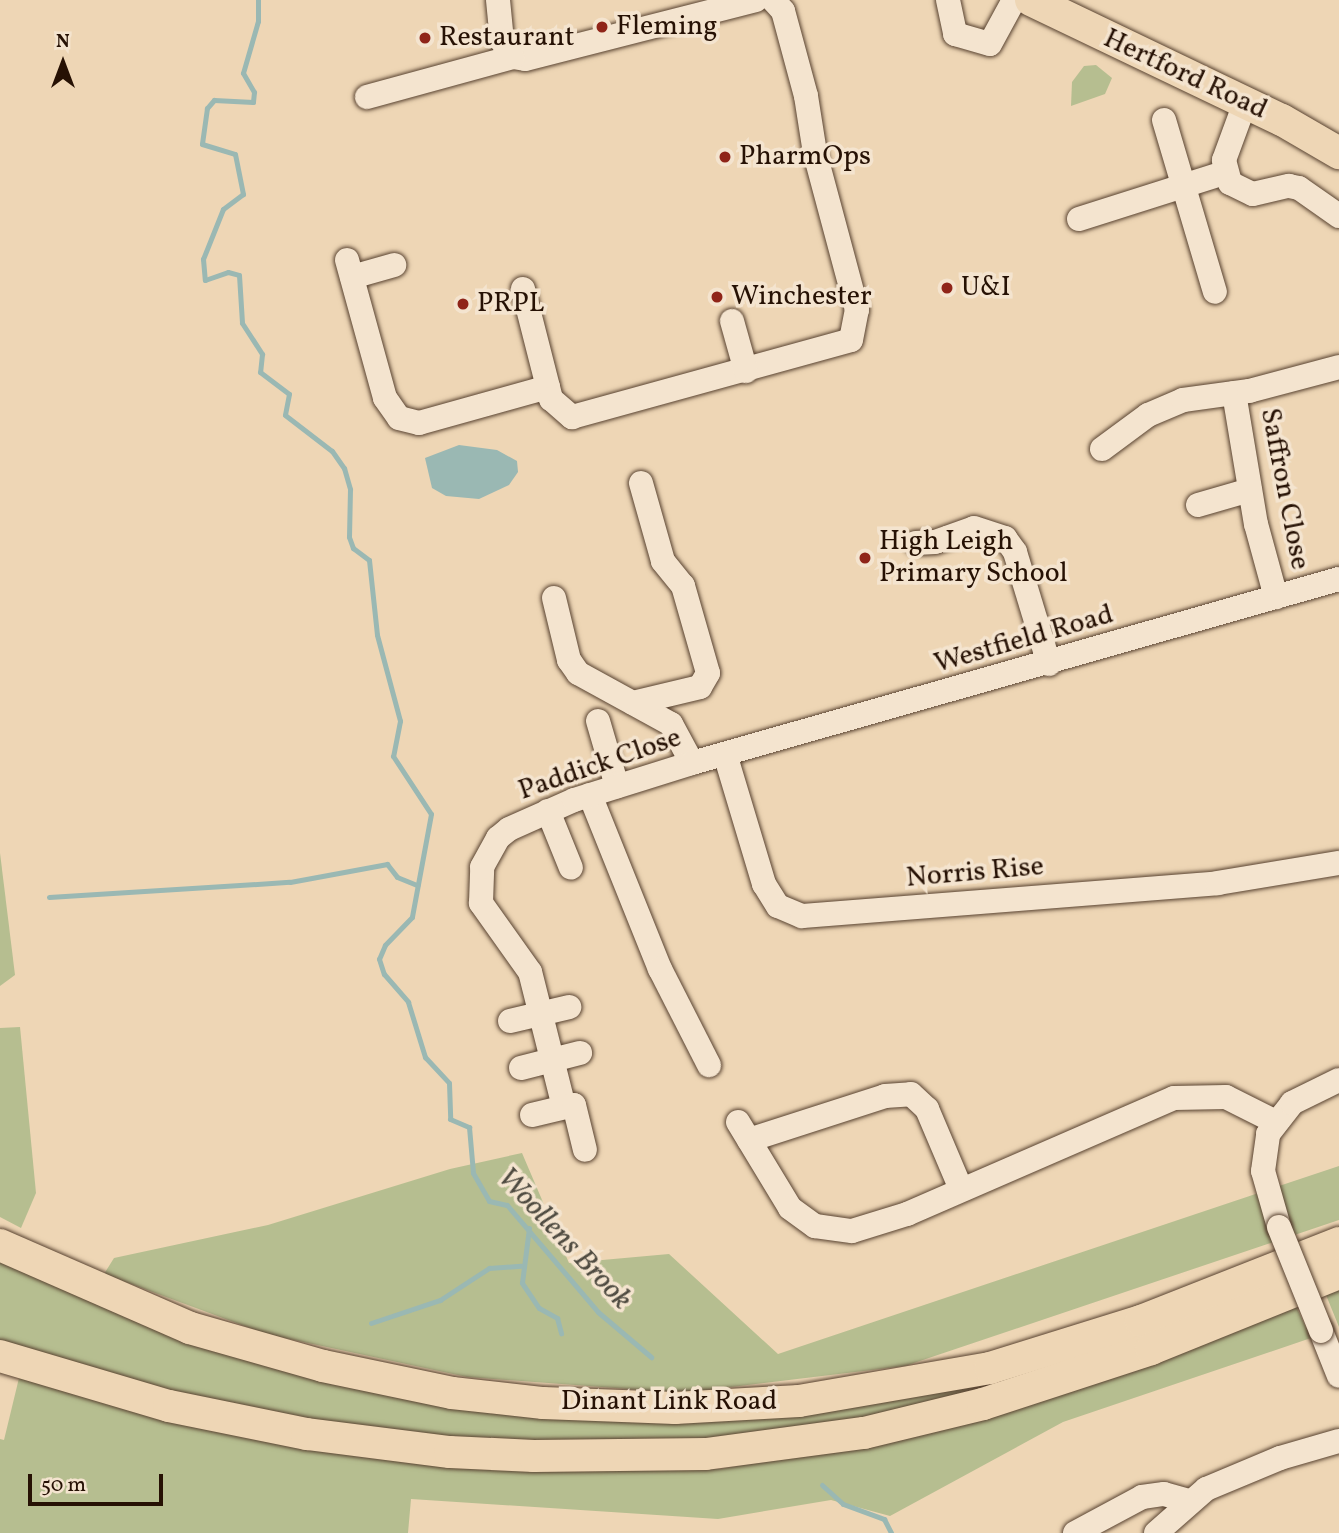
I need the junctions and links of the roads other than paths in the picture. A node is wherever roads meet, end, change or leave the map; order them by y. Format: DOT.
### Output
graph roads {
  1 [pos="498,0"];
  2 [pos="756,0"];
  3 [pos="773,0"];
  4 [pos="948,0"];
  5 [pos="1014,0"];
  6 [pos="1031,0"];
  7 [pos="513,57"];
  8 [pos="367,97"];
  9 [pos="1245,103"];
  10 [pos="1164,120"];
  11 [pos="1339,153"];
  12 [pos="1224,173"];
  13 [pos="1184,187"];
  14 [pos="1339,216"];
  15 [pos="1079,219"];
  16 [pos="394,265"];
  17 [pos="523,289"];
  18 [pos="1215,292"];
  19 [pos="732,321"];
  20 [pos="1339,367"];
  21 [pos="746,371"];
  22 [pos="548,387"];
  23 [pos="1234,393"];
  24 [pos="1102,449"];
  25 [pos="641,483"];
  26 [pos="1250,490"];
  27 [pos="1198,505"];
  28 [pos="916,543"];
  29 [pos="1339,579"];
  30 [pos="1276,597"];
  31 [pos="554,598"];
  32 [pos="1049,664"];
  33 [pos="634,703"];
  34 [pos="598,721"];
  35 [pos="725,754"];
  36 [pos="692,763"];
  37 [pos="617,786"];
  38 [pos="590,795"];
  39 [pos="548,811"];
  40 [pos="1339,863"];
  41 [pos="571,868"];
  42 [pos="569,1007"];
  43 [pos="541,1014"];
  44 [pos="510,1021"];
  45 [pos="580,1053"];
  46 [pos="553,1060"];
  47 [pos="709,1065"];
  48 [pos="521,1068"];
  49 [pos="1339,1080"];
  50 [pos="564,1107"];
  51 [pos="532,1115"];
  52 [pos="1274,1121"];
  53 [pos="585,1150"];
  54 [pos="961,1189"];
  55 [pos="1339,1242"];
  56 [pos="0,1245"];
  57 [pos="1339,1273"];
  58 [pos="0,1356"];
  59 [pos="1339,1376"];
  60 [pos="1339,1441"];
  61 [pos="1175,1521"];
  62 [pos="1092,1529"];
  1 -- 7 [label="street"];
  2 -- 7 [label="street"];
  3 -- 21 [label="street"];
  4 -- 5 [label="street"];
  6 -- 9 [label="main road, Hertford Road"];
  7 -- 8 [label="street"];
  9 -- 11 [label="main road, Hertford Road"];
  9 -- 12 [label="street"];
  10 -- 13 [label="street"];
  12 -- 13 [label="street"];
  12 -- 14 [label="street"];
  13 -- 15 [label="street"];
  13 -- 18 [label="street"];
  16 -- 22 [label="street"];
  17 -- 22 [label="street"];
  19 -- 21 [label="street"];
  20 -- 23 [label="street, Saffron Close"];
  21 -- 22 [label="street"];
  23 -- 24 [label="street, Saffron Close"];
  23 -- 26 [label="street, Saffron Close"];
  25 -- 33 [label="street"];
  26 -- 27 [label="street"];
  26 -- 30 [label="street, Saffron Close"];
  28 -- 32 [label="street"];
  29 -- 30 [label="street, Westfield Road"];
  30 -- 32 [label="street, Westfield Road"];
  31 -- 33 [label="street"];
  32 -- 35 [label="street, Westfield Road"];
  33 -- 36 [label="street"];
  34 -- 37 [label="street"];
  35 -- 36 [label="street, Paddick Close"];
  35 -- 40 [label="street, Norris Rise"];
  36 -- 37 [label="street, Paddick Close"];
  37 -- 38 [label="street, Paddick Close"];
  38 -- 39 [label="street, Paddick Close"];
  38 -- 47 [label="street"];
  39 -- 41 [label="street"];
  39 -- 43 [label="street, Paddick Close"];
  42 -- 43 [label="street"];
  43 -- 44 [label="street"];
  43 -- 46 [label="street, Paddick Close"];
  45 -- 46 [label="street"];
  46 -- 48 [label="street"];
  46 -- 50 [label="street, Paddick Close"];
  49 -- 52 [label="street"];
  50 -- 51 [label="street"];
  50 -- 53 [label="street"];
  52 -- 54 [label="street"];
  52 -- 59 [label="street, bridge"];
  54 -- 54 [label="street"];
  55 -- 56 [label="main road, Dinant Link Road"];
  57 -- 58 [label="main road, Dinant Link Road"];
  60 -- 61 [label="street"];
  61 -- 62 [label="street"];
}
